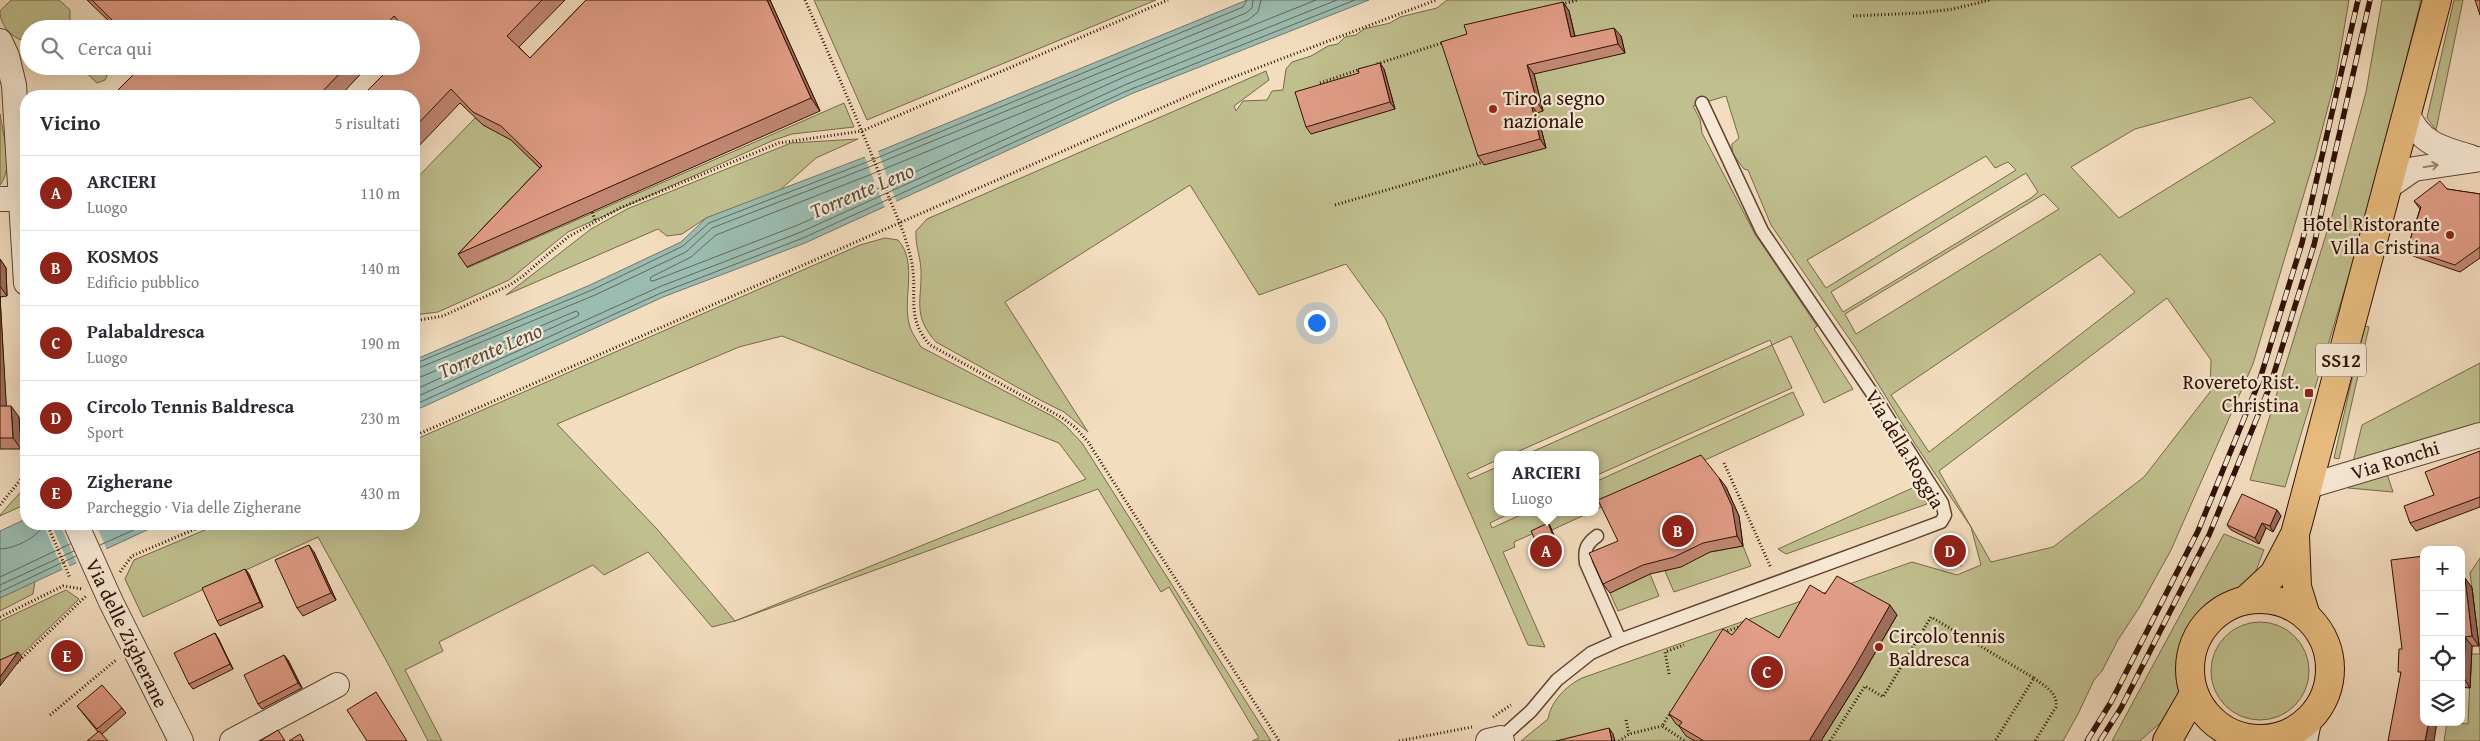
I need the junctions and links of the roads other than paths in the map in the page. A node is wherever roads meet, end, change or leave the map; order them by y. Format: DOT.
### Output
graph roads {
  1 [pos="2438,0"];
  2 [pos="0,41"];
  3 [pos="1702,103"];
  4 [pos="2407,111"];
  5 [pos="2480,159"];
  6 [pos="2388,187"];
  7 [pos="11,199"];
  8 [pos="20,249"];
  9 [pos="2480,435"];
  10 [pos="2309,486"];
  11 [pos="79,530"];
  12 [pos="2295,534"];
  13 [pos="1597,536"];
  14 [pos="2246,600"];
  15 [pos="2306,616"];
  16 [pos="1620,640"];
  17 [pos="336,685"];
  18 [pos="2194,694"];
  19 [pos="2214,723"];
  20 [pos="2305,731"];
  21 [pos="1492,733"];
  22 [pos="2244,739"];
  23 [pos="182,741"];
  24 [pos="232,741"];
  25 [pos="2167,741"];
  26 [pos="2172,741"];
  1 -- 4 [label="main road, SS12"];
  2 -- 7 [label="street"];
  3 -- 16 [label="lane, Via della Roggia"];
  4 -- 5 [label="street"];
  4 -- 6 [label="main road, SS12"];
  6 -- 5 [label="street, one-way"];
  6 -- 10 [label="main road, SS12"];
  7 -- 8 [label="street"];
  9 -- 10 [label="street, Via Ronchi"];
  10 -- 12 [label="main road, SS12"];
  11 -- 23 [label="street, Via delle Zigherane"];
  12 -- 14 [label="main road, SS12"];
  12 -- 15 [label="main road, SS12"];
  13 -- 16 [label="lane"];
  14 -- 15 [label="main road, SS12"];
  14 -- 18 [label="main road, SS12"];
  15 -- 20 [label="main road, SS12"];
  16 -- 21 [label="lane, Via della Roggia"];
  17 -- 24 [label="street"];
  18 -- 19 [label="main road, SS12"];
  18 -- 25 [label="main road"];
  19 -- 22 [label="main road, SS12"];
  19 -- 26 [label="main road"];
  20 -- 22 [label="main road, SS12"];
}
